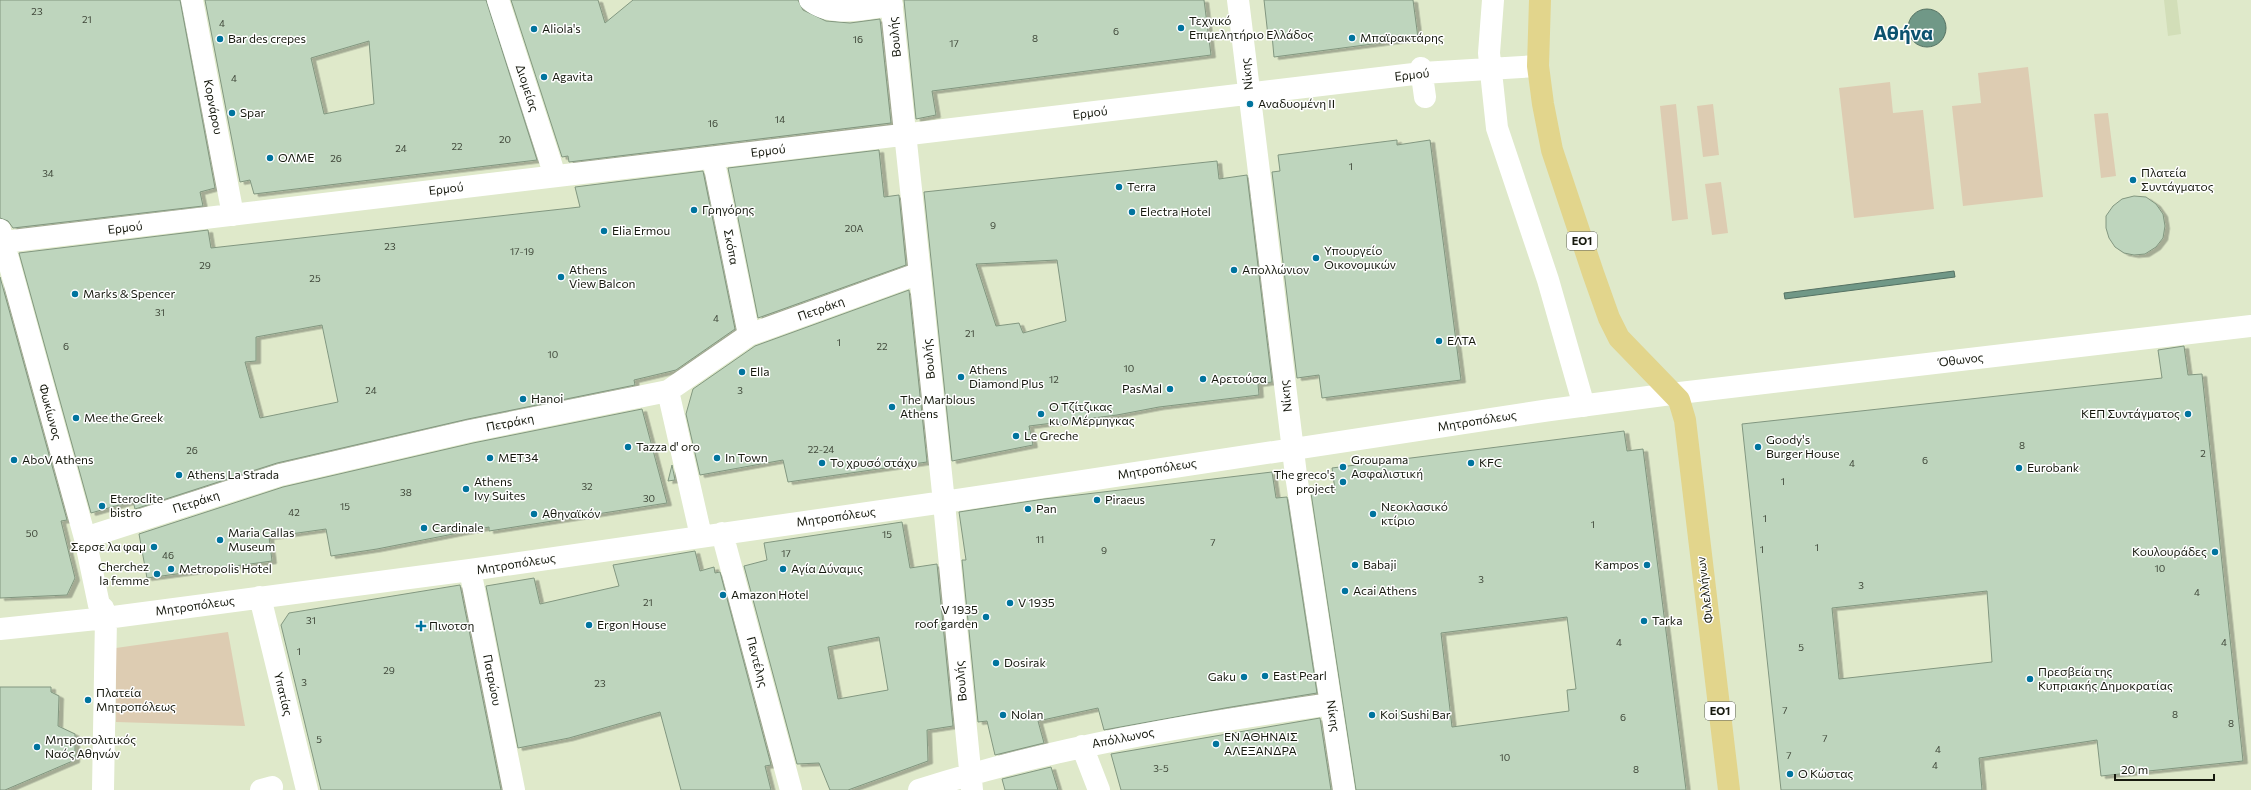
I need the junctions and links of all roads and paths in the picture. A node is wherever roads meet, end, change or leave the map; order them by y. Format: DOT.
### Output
graph roads {
  1 [pos="192,0"];
  2 [pos="498,0"];
  3 [pos="810,0"];
  4 [pos="1238,0"];
  5 [pos="1493,0"];
  6 [pos="1540,0"];
  7 [pos="892,3"];
  8 [pos="1538,66"];
  9 [pos="1491,69"];
  10 [pos="1422,70"];
  11 [pos="1249,94"];
  12 [pos="1425,97"];
  13 [pos="905,134"];
  14 [pos="713,158"];
  15 [pos="555,176"];
  16 [pos="233,215"];
  17 [pos="1,239"];
  18 [pos="920,273"];
  19 [pos="2251,326"];
  20 [pos="749,335"];
  21 [pos="668,390"];
  22 [pos="1671,394"];
  23 [pos="1584,406"];
  24 [pos="1293,448"];
  25 [pos="944,502"];
  26 [pos="722,533"];
  27 [pos="701,536"];
  28 [pos="85,538"];
  29 [pos="470,570"];
  30 [pos="260,597"];
  31 [pos="106,618"];
  32 [pos="0,629"];
  33 [pos="1331,704"];
  34 [pos="1082,746"];
  35 [pos="971,782"];
  36 [pos="103,790"];
  37 [pos="307,790"];
  38 [pos="514,790"];
  39 [pos="791,790"];
  40 [pos="919,790"];
  41 [pos="1099,790"];
  42 [pos="1344,790"];
  43 [pos="1729,790"];
  1 -- 16 [label="street, Κορνάρου"];
  2 -- 15 [label="street, Διομείας"];
  3 -- 7 [label="street"];
  4 -- 11 [label="street, Νίκης"];
  5 -- 9 [label="street"];
  6 -- 8 [label="main road, ΕΟ1"];
  7 -- 13 [label="street, Βουλής"];
  8 -- 9 [label="street, Ερμού"];
  8 -- 22 [label="main road, ΕΟ1"];
  9 -- 10 [label="street, Ερμού"];
  9 -- 23 [label="street"];
  10 -- 11 [label="street, Ερμού"];
  10 -- 12 [label="street"];
  11 -- 13 [label="street, Ερμού"];
  11 -- 24 [label="street, Νίκης"];
  13 -- 14 [label="street, Ερμού"];
  13 -- 18 [label="street, Βουλής"];
  14 -- 15 [label="street, Ερμού"];
  14 -- 20 [label="street, Σκόπα"];
  15 -- 16 [label="street, Ερμού"];
  16 -- 17 [label="street, Ερμού"];
  17 -- 28 [label="street, Φωκίωνος"];
  18 -- 20 [label="street, Πετράκη"];
  18 -- 25 [label="street, Βουλής"];
  19 -- 22 [label="street, Όθωνος"];
  20 -- 21 [label="street, Πετράκη"];
  21 -- 27 [label="street"];
  21 -- 28 [label="street, Πετράκη"];
  22 -- 23 [label="street, Μητροπόλεως"];
  22 -- 43 [label="main road, Φιλελλήνων / ΕΟ1"];
  23 -- 24 [label="street, Μητροπόλεως"];
  24 -- 25 [label="street, Μητροπόλεως"];
  24 -- 33 [label="street, Νίκης"];
  25 -- 26 [label="street, Μητροπόλεως"];
  25 -- 35 [label="street, Βουλής"];
  26 -- 27 [label="street, Μητροπόλεως"];
  26 -- 39 [label="street, Πεντέλης"];
  27 -- 29 [label="street, Μητροπόλεως"];
  28 -- 31 [label="street, Φωκίωνος"];
  29 -- 30 [label="street, Μητροπόλεως"];
  29 -- 38 [label="street, Πατρώου"];
  30 -- 31 [label="street, Μητροπόλεως"];
  30 -- 37 [label="street, Υπατίας"];
  31 -- 32 [label="street, Μητροπόλεως"];
  31 -- 36 [label="street"];
  33 -- 34 [label="street, Απόλλωνος"];
  33 -- 42 [label="street, Νίκης"];
  34 -- 35 [label="street, Απόλλωνος"];
  34 -- 41 [label="street"];
  35 -- 40 [label="street, Απόλλωνος"];
}
